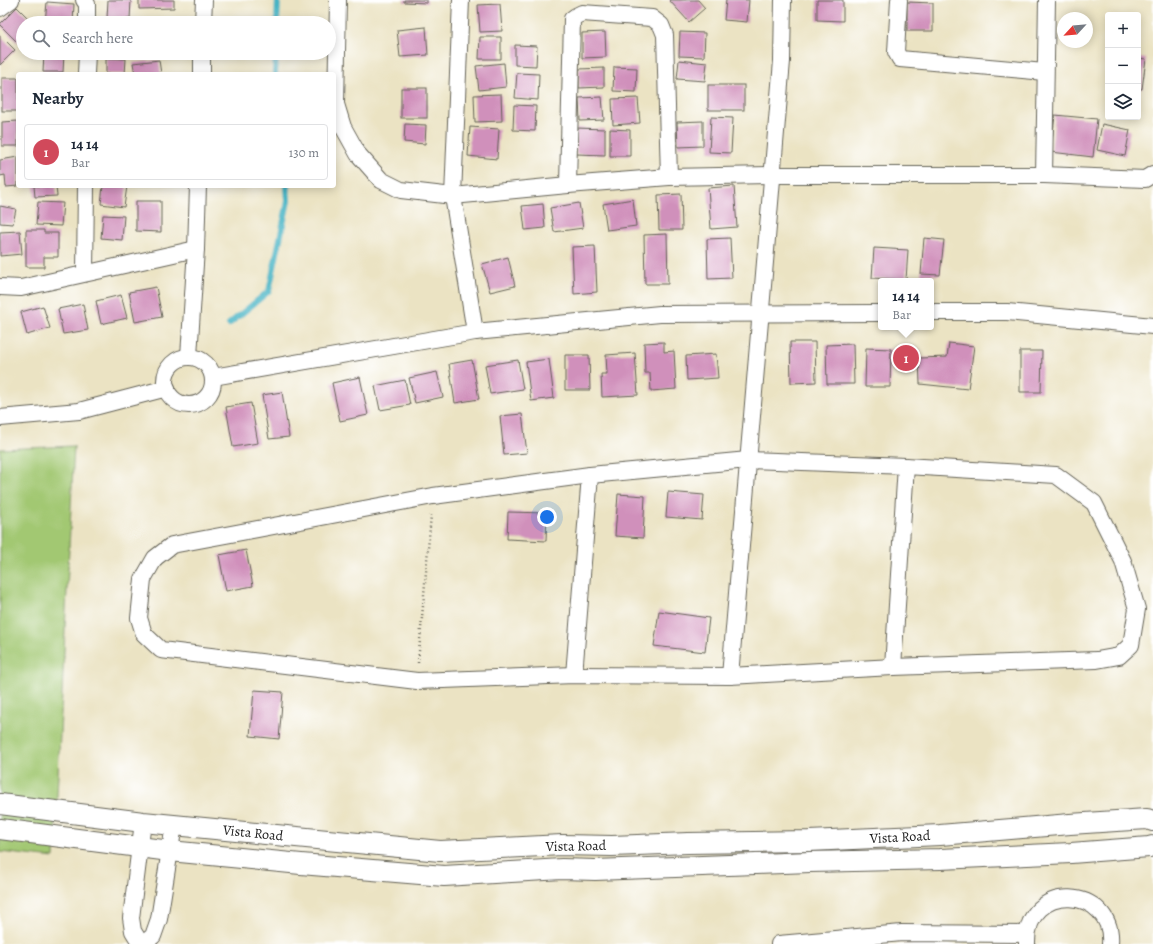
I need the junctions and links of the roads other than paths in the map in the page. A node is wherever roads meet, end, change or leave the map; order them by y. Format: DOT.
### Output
graph roads {
  1 [pos="11,0"];
  2 [pos="84,0"];
  3 [pos="204,0"];
  4 [pos="338,0"];
  5 [pos="461,0"];
  6 [pos="783,0"];
  7 [pos="899,0"];
  8 [pos="1047,0"];
  9 [pos="0,8"];
  10 [pos="87,16"];
  11 [pos="203,16"];
  12 [pos="87,60"];
  13 [pos="202,60"];
  14 [pos="86,72"];
  15 [pos="202,72"];
  16 [pos="1045,72"];
  17 [pos="1153,174"];
  18 [pos="772,175"];
  19 [pos="1044,175"];
  20 [pos="669,177"];
  21 [pos="568,185"];
  22 [pos="86,188"];
  23 [pos="198,188"];
  24 [pos="453,196"];
  25 [pos="196,249"];
  26 [pos="85,273"];
  27 [pos="0,287"];
  28 [pos="934,312"];
  29 [pos="878,313"];
  30 [pos="761,314"];
  31 [pos="1153,326"];
  32 [pos="475,332"];
  33 [pos="189,356"];
  34 [pos="214,377"];
  35 [pos="166,388"];
  36 [pos="0,418"];
  37 [pos="748,460"];
  38 [pos="906,466"];
  39 [pos="590,475"];
  40 [pos="893,667"];
  41 [pos="574,675"];
  42 [pos="730,676"];
  43 [pos="7,805"];
  44 [pos="1153,821"];
  45 [pos="143,822"];
  46 [pos="1070,824"];
  47 [pos="174,825"];
  48 [pos="5,829"];
  49 [pos="940,835"];
  50 [pos="305,839"];
  51 [pos="809,841"];
  52 [pos="688,842"];
  53 [pos="562,846"];
  54 [pos="1153,846"];
  55 [pos="140,847"];
  56 [pos="170,851"];
  57 [pos="1071,853"];
  58 [pos="940,859"];
  59 [pos="810,862"];
  60 [pos="301,864"];
  61 [pos="689,867"];
  62 [pos="562,869"];
  63 [pos="901,938"];
  64 [pos="1027,939"];
  65 [pos="142,944"];
  66 [pos="779,944"];
  67 [pos="1110,944"];
  1 -- 9 [label="street"];
  2 -- 10 [label="street"];
  3 -- 11 [label="street"];
  4 -- 24 [label="street"];
  5 -- 24 [label="street"];
  6 -- 18 [label="street"];
  7 -- 16 [label="street"];
  8 -- 16 [label="street"];
  12 -- 14 [label="street"];
  13 -- 15 [label="street"];
  16 -- 19 [label="street"];
  17 -- 19 [label="street"];
  18 -- 19 [label="street"];
  18 -- 20 [label="street"];
  18 -- 30 [label="street"];
  20 -- 21 [label="street"];
  20 -- 21 [label="street"];
  21 -- 24 [label="street"];
  22 -- 26 [label="street"];
  23 -- 25 [label="street"];
  24 -- 32 [label="street"];
  25 -- 26 [label="street"];
  25 -- 33 [label="street"];
  26 -- 27 [label="street"];
  28 -- 31 [label="street"];
  29 -- 30 [label="street"];
  30 -- 32 [label="street"];
  30 -- 37 [label="street"];
  32 -- 34 [label="street"];
  33 -- 34 [label="street"];
  33 -- 35 [label="street"];
  34 -- 35 [label="street"];
  35 -- 36 [label="street"];
  37 -- 38 [label="street"];
  37 -- 39 [label="street"];
  37 -- 42 [label="street"];
  38 -- 40 [label="street"];
  38 -- 40 [label="street"];
  39 -- 41 [label="street"];
  39 -- 41 [label="street"];
  40 -- 42 [label="street"];
  41 -- 42 [label="street"];
  43 -- 45 [label="street, Vista Road"];
  43 -- 48 [label="street"];
  44 -- 46 [label="street, Vista Road"];
  45 -- 47 [label="street, Vista Road"];
  45 -- 55 [label="street"];
  46 -- 49 [label="street, Vista Road"];
  46 -- 57 [label="street"];
  47 -- 50 [label="street, Vista Road"];
  47 -- 56 [label="street"];
  48 -- 55 [label="street, Vista Road"];
  49 -- 51 [label="street, Vista Road"];
  49 -- 58 [label="street"];
  50 -- 53 [label="street, Vista Road"];
  50 -- 60 [label="street"];
  51 -- 52 [label="street, Vista Road"];
  51 -- 59 [label="street"];
  52 -- 53 [label="street, Vista Road"];
  52 -- 61 [label="street"];
  53 -- 62 [label="street"];
  54 -- 57 [label="street, Vista Road"];
  55 -- 56 [label="street, Vista Road"];
  55 -- 65 [label="street"];
  56 -- 60 [label="street, Vista Road"];
  56 -- 65 [label="street"];
  57 -- 58 [label="street, Vista Road"];
  58 -- 59 [label="street, Vista Road"];
  59 -- 61 [label="street, Vista Road"];
  60 -- 62 [label="street, Vista Road"];
  61 -- 62 [label="street, Vista Road"];
  63 -- 64 [label="street"];
  63 -- 66 [label="street"];
  64 -- 67 [label="street"];
}
